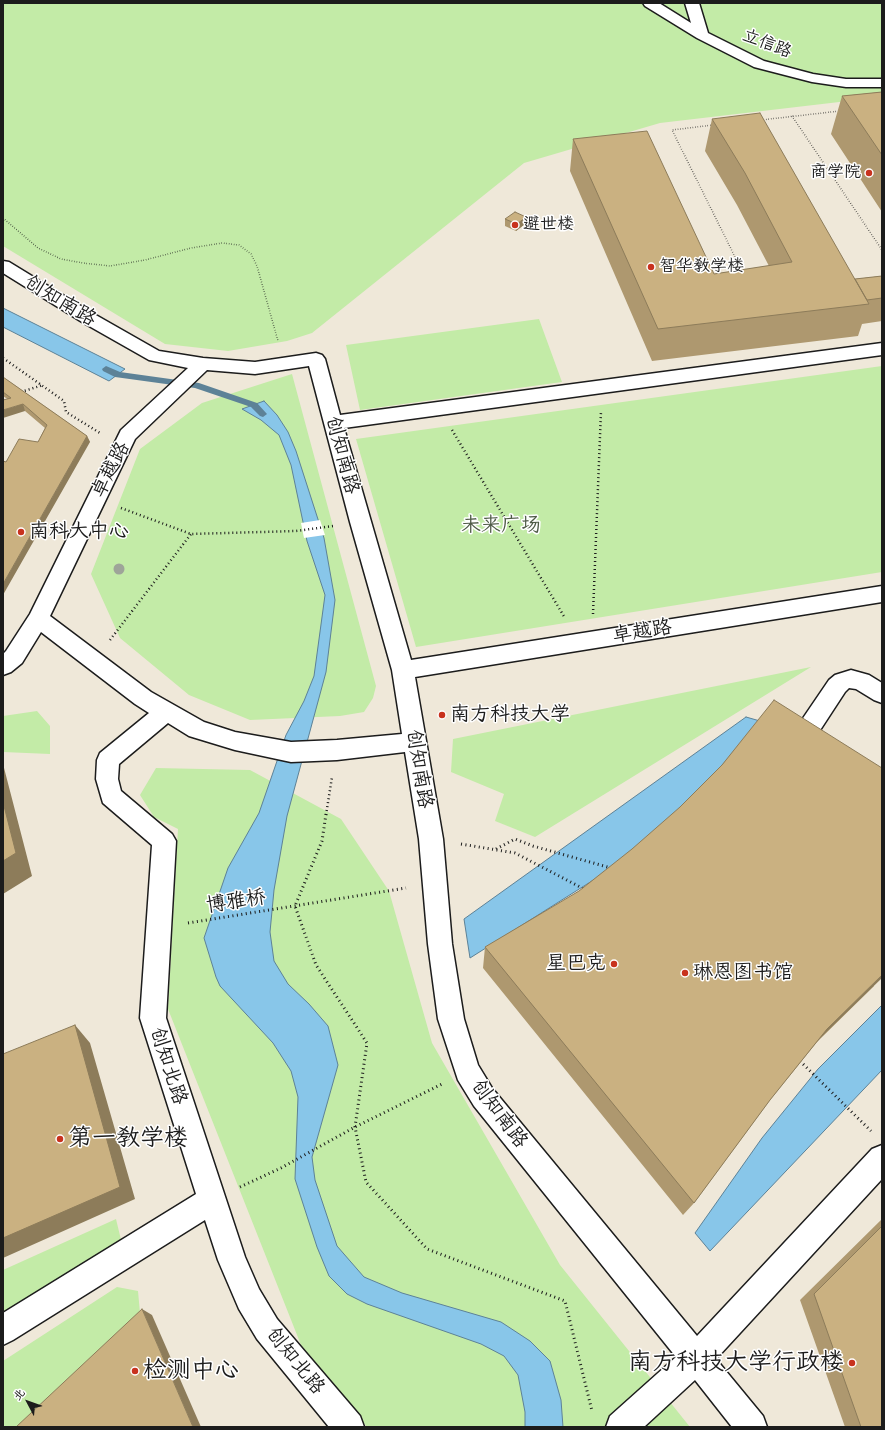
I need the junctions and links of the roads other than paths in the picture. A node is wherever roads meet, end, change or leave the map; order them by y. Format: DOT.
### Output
graph roads {
  1 [pos="650,3"];
  2 [pos="692,3"];
  3 [pos="702,35"];
  4 [pos="882,83"];
  5 [pos="3,266"];
  6 [pos="882,349"];
  7 [pos="203,364"];
  8 [pos="333,423"];
  9 [pos="882,594"];
  10 [pos="38,619"];
  11 [pos="3,666"];
  12 [pos="403,670"];
  13 [pos="882,694"];
  14 [pos="167,711"];
  15 [pos="805,734"];
  16 [pos="415,742"];
  17 [pos="879,1148"];
  18 [pos="212,1200"];
  19 [pos="3,1330"];
  20 [pos="696,1359"];
  21 [pos="349,1427"];
  22 [pos="621,1427"];
  23 [pos="752,1427"];
  1 -- 3 [label="street, 立信路"];
  2 -- 3 [label="street"];
  3 -- 4 [label="street, 立信路"];
  5 -- 7 [label="street, 创知南路"];
  6 -- 8 [label="street"];
  7 -- 8 [label="street, 创知南路"];
  7 -- 10 [label="street, 卓越路"];
  8 -- 12 [label="street, 创知南路"];
  9 -- 12 [label="street, 卓越路"];
  10 -- 11 [label="street, 卓越路"];
  10 -- 14 [label="street"];
  12 -- 16 [label="street, 创知南路"];
  13 -- 15 [label="street"];
  14 -- 16 [label="street"];
  14 -- 18 [label="street, 创知北路"];
  16 -- 20 [label="street, 创知南路"];
  17 -- 20 [label="street"];
  18 -- 19 [label="street"];
  18 -- 21 [label="street, 创知北路"];
  20 -- 22 [label="street"];
  20 -- 23 [label="street, 创知南路"];
}
